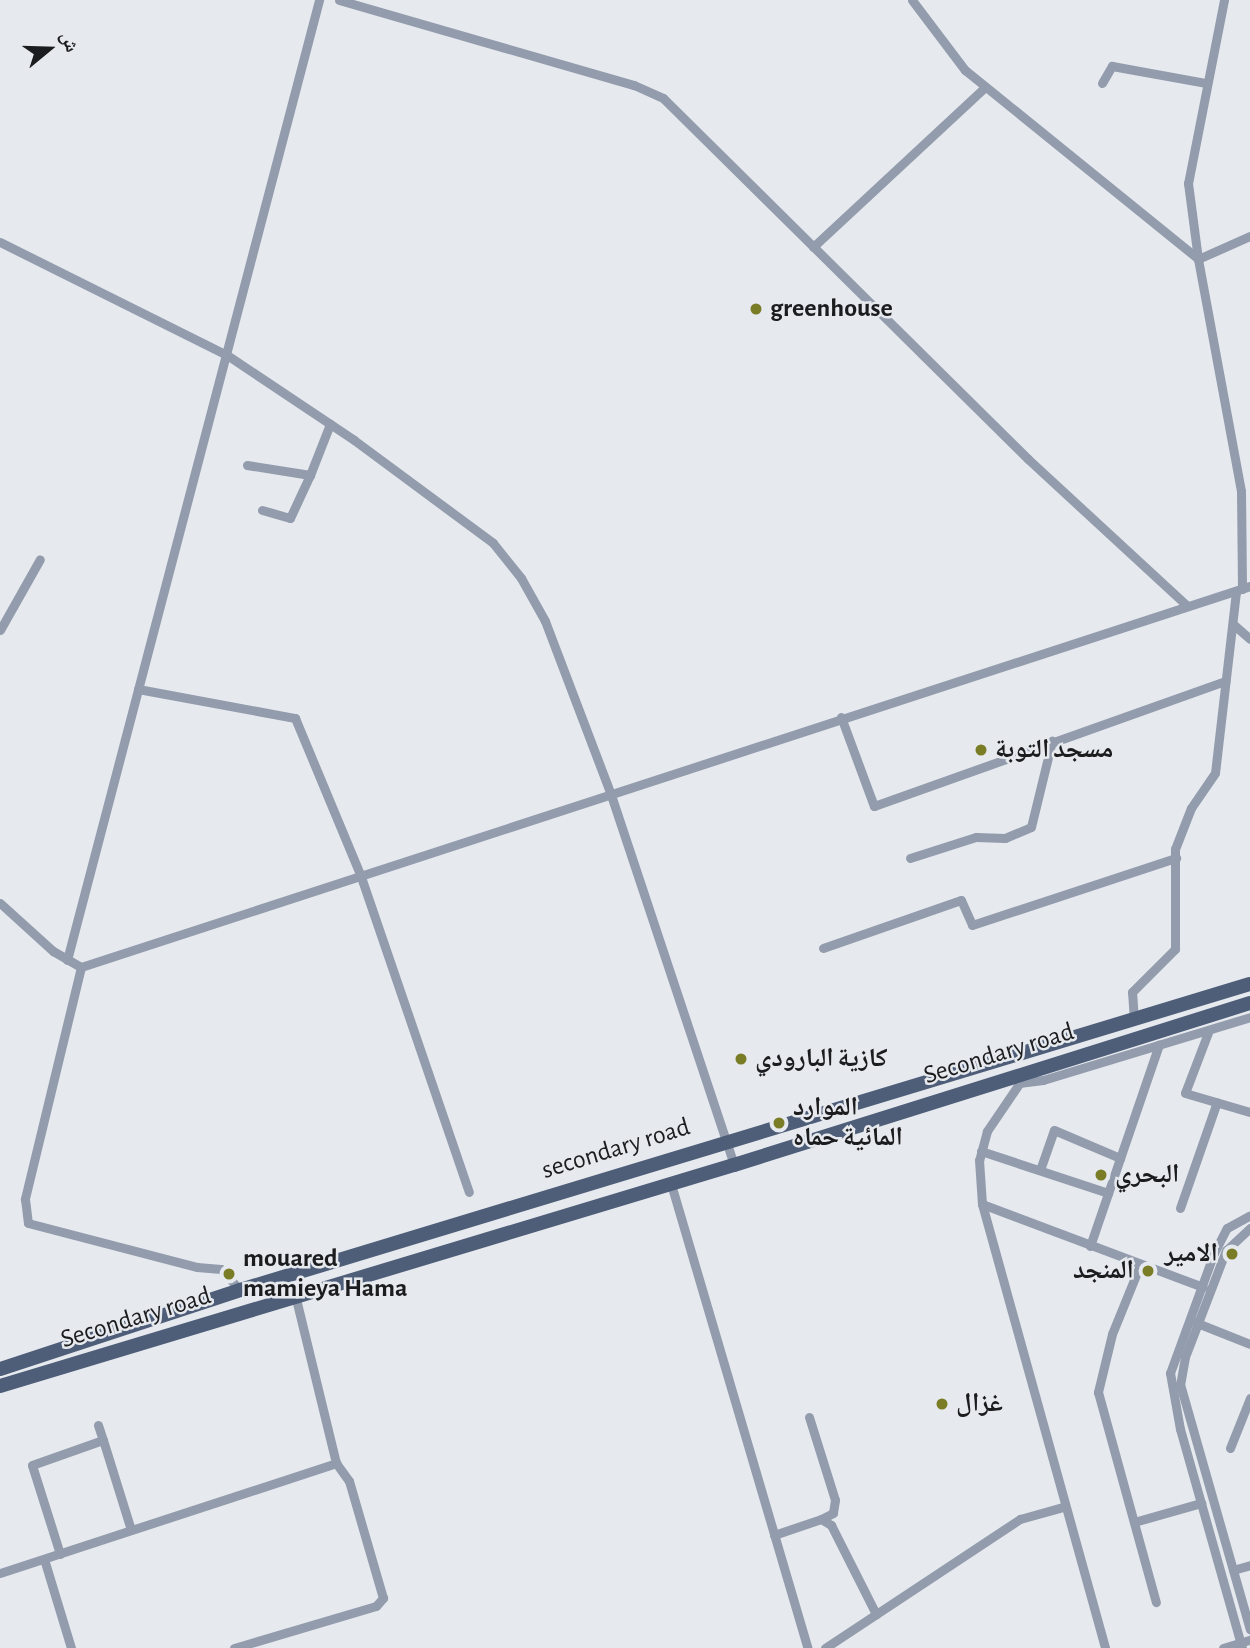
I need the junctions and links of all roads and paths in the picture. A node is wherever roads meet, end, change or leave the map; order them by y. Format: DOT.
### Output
graph roads {
  1 [pos="319,0"];
  2 [pos="339,0"];
  3 [pos="912,0"];
  4 [pos="1224,0"];
  5 [pos="1102,83"];
  6 [pos="1206,83"];
  7 [pos="985,87"];
  8 [pos="1250,236"];
  9 [pos="0,242"];
  10 [pos="813,247"];
  11 [pos="1198,259"];
  12 [pos="227,355"];
  13 [pos="330,424"];
  14 [pos="247,465"];
  15 [pos="310,475"];
  16 [pos="262,510"];
  17 [pos="40,559"];
  18 [pos="1243,589"];
  19 [pos="1186,605"];
  20 [pos="1234,625"];
  21 [pos="0,630"];
  22 [pos="1250,639"];
  23 [pos="1225,681"];
  24 [pos="138,689"];
  25 [pos="841,717"];
  26 [pos="1052,741"];
  27 [pos="611,794"];
  28 [pos="910,858"];
  29 [pos="1175,858"];
  30 [pos="360,874"];
  31 [pos="0,903"];
  32 [pos="823,948"];
  33 [pos="67,960"];
  34 [pos="81,967"];
  35 [pos="1250,984"];
  36 [pos="1250,1003"];
  37 [pos="1250,1017"];
  38 [pos="1133,1020"];
  39 [pos="1209,1030"];
  40 [pos="1159,1045"];
  41 [pos="1028,1070"];
  42 [pos="1019,1083"];
  43 [pos="1217,1102"];
  44 [pos="1250,1112"];
  45 [pos="726,1141"];
  46 [pos="981,1151"];
  47 [pos="1120,1158"];
  48 [pos="734,1165"];
  49 [pos="1040,1170"];
  50 [pos="671,1184"];
  51 [pos="469,1192"];
  52 [pos="1108,1193"];
  53 [pos="982,1204"];
  54 [pos="1180,1208"];
  55 [pos="1250,1215"];
  56 [pos="1250,1228"];
  57 [pos="1090,1245"];
  58 [pos="1140,1265"];
  59 [pos="1201,1286"];
  60 [pos="240,1290"];
  61 [pos="1211,1290"];
  62 [pos="295,1295"];
  63 [pos="1188,1319"];
  64 [pos="1198,1324"];
  65 [pos="1250,1343"];
  66 [pos="0,1370"];
  67 [pos="0,1386"];
  68 [pos="1250,1398"];
  69 [pos="809,1417"];
  70 [pos="98,1425"];
  71 [pos="103,1440"];
  72 [pos="1230,1448"];
  73 [pos="336,1463"];
  74 [pos="1200,1503"];
  75 [pos="1063,1507"];
  76 [pos="821,1519"];
  77 [pos="1134,1522"];
  78 [pos="131,1530"];
  79 [pos="775,1535"];
  80 [pos="60,1554"];
  81 [pos="44,1559"];
  82 [pos="1250,1565"];
  83 [pos="1233,1570"];
  84 [pos="0,1573"];
  85 [pos="1156,1602"];
  86 [pos="876,1614"];
  87 [pos="1250,1629"];
  88 [pos="1244,1644"];
  89 [pos="71,1648"];
  90 [pos="234,1648"];
  91 [pos="808,1648"];
  92 [pos="825,1648"];
  93 [pos="1105,1648"];
  94 [pos="1223,1648"];
  1 -- 12 [label="street"];
  2 -- 10 [label="street"];
  3 -- 7 [label="street"];
  4 -- 6 [label="street"];
  5 -- 6 [label="street"];
  6 -- 11 [label="street"];
  7 -- 10 [label="street"];
  7 -- 11 [label="street"];
  8 -- 11 [label="street"];
  9 -- 12 [label="street"];
  10 -- 19 [label="street"];
  11 -- 18 [label="street"];
  12 -- 13 [label="street"];
  12 -- 24 [label="street"];
  13 -- 15 [label="street"];
  13 -- 27 [label="street"];
  14 -- 15 [label="street"];
  15 -- 16 [label="street"];
  17 -- 21 [label="street"];
  18 -- 19 [label="street"];
  18 -- 20 [label="street"];
  19 -- 25 [label="street"];
  20 -- 22 [label="street"];
  20 -- 23 [label="street"];
  23 -- 26 [label="street"];
  23 -- 29 [label="street"];
  24 -- 30 [label="street"];
  24 -- 33 [label="street"];
  25 -- 26 [label="street"];
  25 -- 27 [label="street"];
  26 -- 28 [label="street"];
  27 -- 30 [label="street"];
  27 -- 45 [label="street"];
  29 -- 32 [label="street"];
  29 -- 38 [label="street"];
  30 -- 34 [label="street"];
  30 -- 51 [label="street"];
  31 -- 33 [label="street"];
  33 -- 34 [label="street"];
  34 -- 60 [label="street"];
  35 -- 38 [label="main road, secondary road"];
  36 -- 41 [label="main road, Secondary road"];
  37 -- 39 [label="street"];
  38 -- 45 [label="main road, secondary road"];
  39 -- 40 [label="street"];
  39 -- 43 [label="street"];
  40 -- 42 [label="street"];
  40 -- 47 [label="street"];
  41 -- 42 [label="street"];
  41 -- 48 [label="main road, Secondary road"];
  42 -- 46 [label="street"];
  43 -- 44 [label="street"];
  43 -- 54 [label="street"];
  45 -- 48 [label="street"];
  45 -- 60 [label="main road, secondary road"];
  46 -- 49 [label="street"];
  46 -- 53 [label="street"];
  47 -- 49 [label="street"];
  47 -- 52 [label="street"];
  48 -- 50 [label="main road, Secondary road"];
  49 -- 52 [label="street"];
  50 -- 62 [label="main road, Secondary road"];
  50 -- 79 [label="street"];
  52 -- 57 [label="street"];
  53 -- 57 [label="street"];
  53 -- 75 [label="street"];
  55 -- 59 [label="street"];
  56 -- 61 [label="street"];
  57 -- 58 [label="street"];
  58 -- 59 [label="street"];
  58 -- 77 [label="street"];
  59 -- 61 [label="street"];
  59 -- 63 [label="street"];
  60 -- 66 [label="main road, secondary road"];
  61 -- 64 [label="street"];
  62 -- 67 [label="main road, Secondary road"];
  62 -- 73 [label="street"];
  63 -- 64 [label="street"];
  63 -- 74 [label="street"];
  64 -- 65 [label="street"];
  64 -- 83 [label="street"];
  68 -- 72 [label="street"];
  69 -- 76 [label="street"];
  70 -- 71 [label="street"];
  71 -- 78 [label="street"];
  71 -- 80 [label="street"];
  73 -- 78 [label="street"];
  73 -- 90 [label="street"];
  74 -- 77 [label="street"];
  74 -- 88 [label="street"];
  75 -- 86 [label="street"];
  75 -- 93 [label="street"];
  76 -- 79 [label="street"];
  76 -- 86 [label="street"];
  77 -- 85 [label="street"];
  78 -- 80 [label="street"];
  79 -- 91 [label="street"];
  80 -- 81 [label="street"];
  81 -- 84 [label="street"];
  81 -- 89 [label="street"];
  82 -- 83 [label="street"];
  83 -- 87 [label="street"];
  86 -- 92 [label="street"];
  88 -- 94 [label="street"];
}
